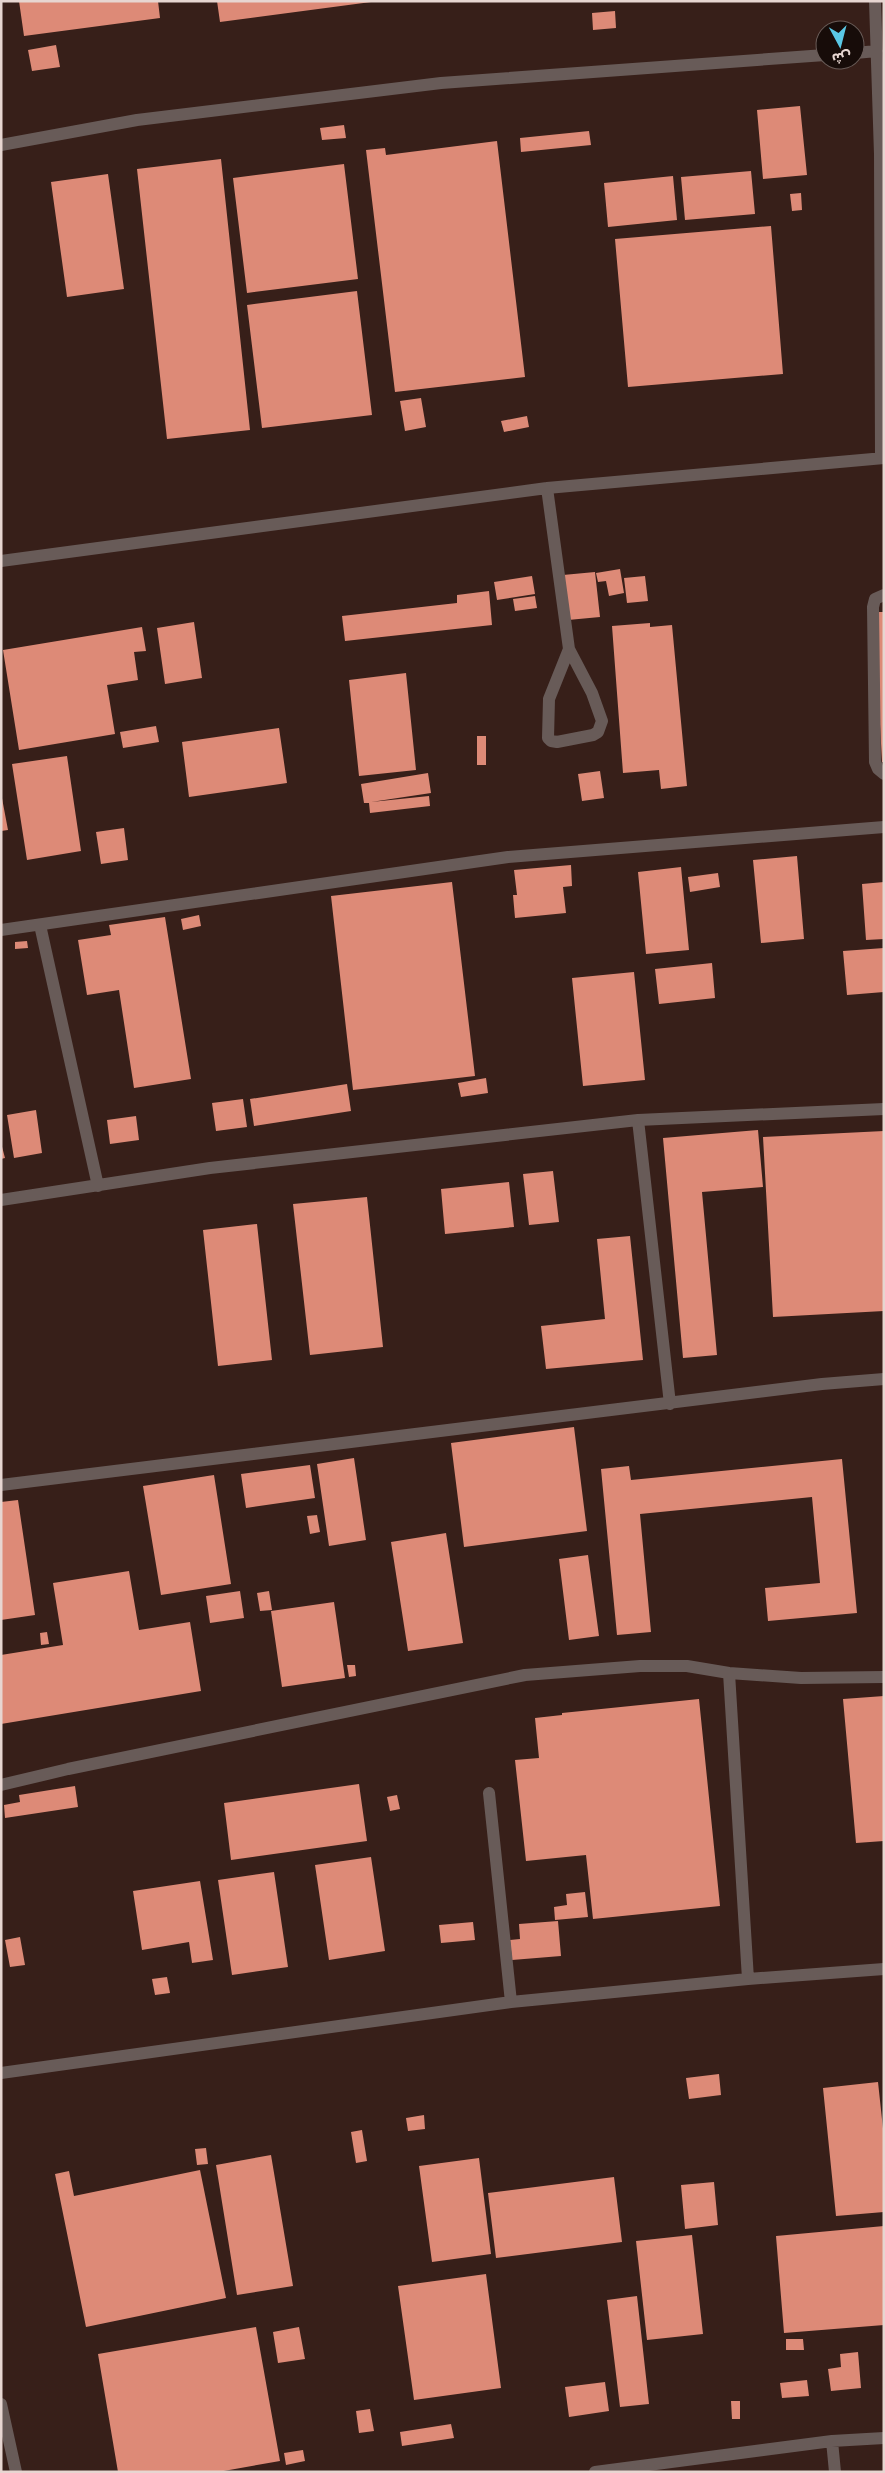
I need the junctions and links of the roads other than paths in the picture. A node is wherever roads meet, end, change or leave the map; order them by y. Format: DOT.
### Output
graph roads {
  1 [pos="875,1"];
  2 [pos="877,51"];
  3 [pos="865,52"];
  4 [pos="815,56"];
  5 [pos="1,145"];
  6 [pos="882,154"];
  7 [pos="882,458"];
  8 [pos="547,488"];
  9 [pos="1,561"];
  10 [pos="884,595"];
  11 [pos="569,649"];
  12 [pos="884,774"];
  13 [pos="884,827"];
  14 [pos="40,925"];
  15 [pos="1,930"];
  16 [pos="884,1109"];
  17 [pos="638,1120"];
  18 [pos="98,1186"];
  19 [pos="1,1200"];
  20 [pos="884,1379"];
  21 [pos="670,1404"];
  22 [pos="1,1485"];
  23 [pos="730,1673"];
  24 [pos="884,1677"];
  25 [pos="1,1785"];
  26 [pos="489,1793"];
  27 [pos="884,1969"];
  28 [pos="748,1979"];
  29 [pos="511,2002"];
  30 [pos="1,2073"];
  31 [pos="1,2404"];
  32 [pos="4,2434"];
  33 [pos="884,2438"];
  34 [pos="832,2441"];
  35 [pos="16,2472"];
  36 [pos="595,2472"];
  37 [pos="835,2472"];
  1 -- 2 [label="street"];
  2 -- 3 [label="street"];
  2 -- 6 [label="street"];
  4 -- 5 [label="street"];
  6 -- 7 [label="street"];
  7 -- 8 [label="street"];
  8 -- 9 [label="street"];
  8 -- 11 [label="street"];
  10 -- 12 [label="street"];
  11 -- 11 [label="street"];
  13 -- 14 [label="street"];
  14 -- 15 [label="street"];
  14 -- 18 [label="street"];
  16 -- 17 [label="street"];
  17 -- 18 [label="street"];
  17 -- 21 [label="street"];
  18 -- 19 [label="street"];
  20 -- 21 [label="street"];
  21 -- 22 [label="street"];
  23 -- 24 [label="street"];
  23 -- 25 [label="street"];
  23 -- 28 [label="street"];
  26 -- 29 [label="street"];
  27 -- 28 [label="street"];
  28 -- 29 [label="street"];
  29 -- 30 [label="street"];
  31 -- 32 [label="street"];
  32 -- 35 [label="street"];
  33 -- 34 [label="street"];
  34 -- 36 [label="street"];
  34 -- 37 [label="street"];
}
